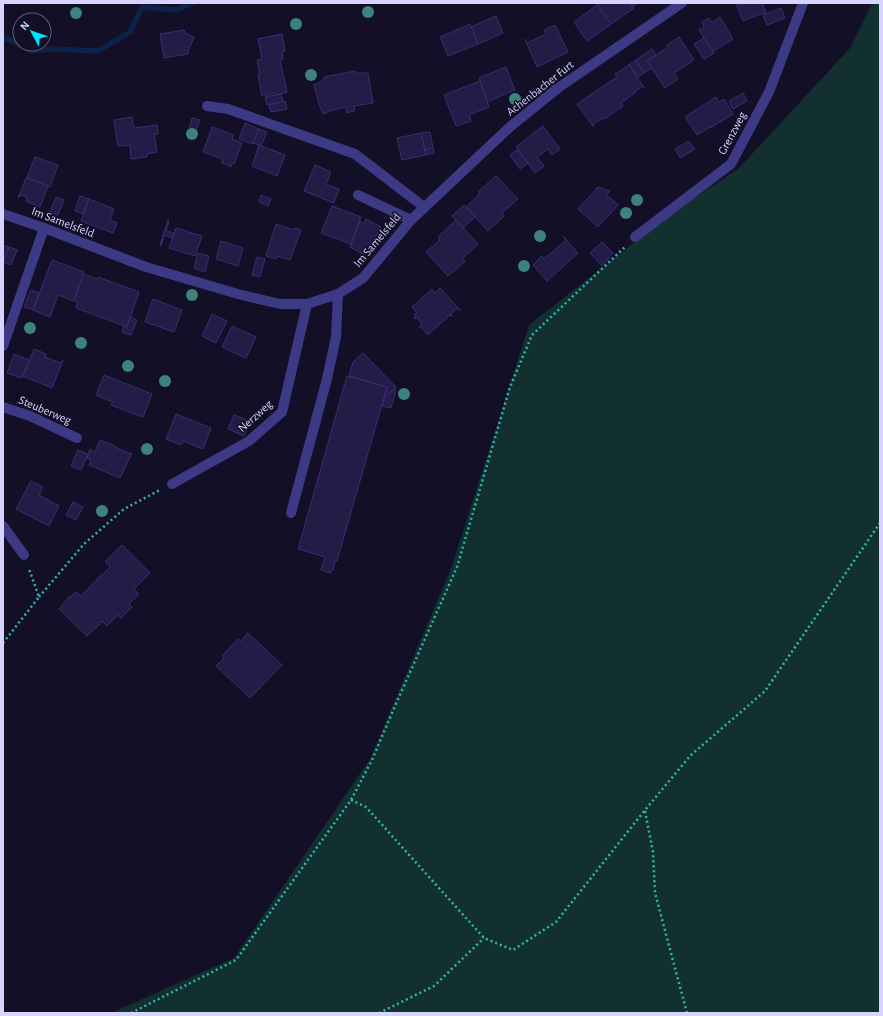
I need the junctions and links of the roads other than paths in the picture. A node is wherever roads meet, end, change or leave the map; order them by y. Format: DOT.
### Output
graph roads {
  1 [pos="682,3"];
  2 [pos="803,3"];
  3 [pos="207,106"];
  4 [pos="358,195"];
  5 [pos="424,207"];
  6 [pos="3,214"];
  7 [pos="411,220"];
  8 [pos="44,228"];
  9 [pos="635,237"];
  10 [pos="338,294"];
  11 [pos="307,304"];
  12 [pos="3,346"];
  13 [pos="3,407"];
  14 [pos="77,438"];
  15 [pos="172,484"];
  16 [pos="291,513"];
  17 [pos="3,526"];
  18 [pos="24,555"];
  1 -- 5 [label="street, Achenbacher Furt"];
  2 -- 9 [label="street, Grenzweg"];
  3 -- 5 [label="street"];
  4 -- 7 [label="street"];
  5 -- 7 [label="street, Im Samelsfeld"];
  6 -- 8 [label="street, Im Samelsfeld"];
  7 -- 10 [label="street, Im Samelsfeld"];
  8 -- 11 [label="street, Im Samelsfeld"];
  8 -- 12 [label="street"];
  10 -- 11 [label="street, Im Samelsfeld"];
  10 -- 16 [label="street"];
  11 -- 15 [label="street, Nerzweg"];
  13 -- 14 [label="street, Steuberweg"];
  17 -- 18 [label="street"];
}
